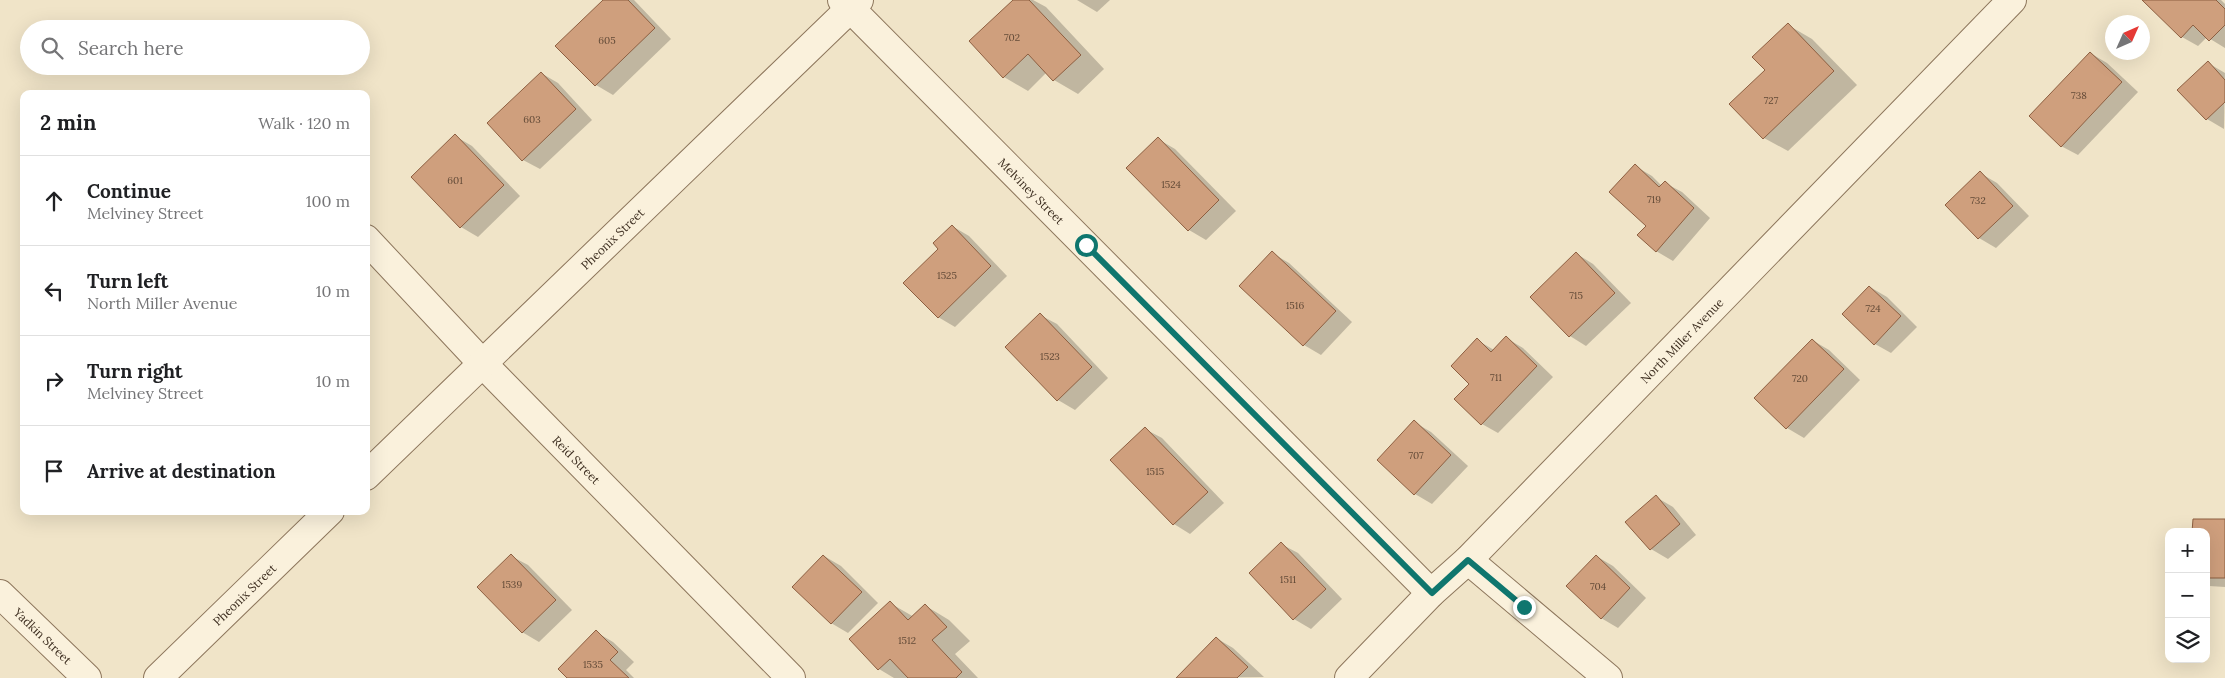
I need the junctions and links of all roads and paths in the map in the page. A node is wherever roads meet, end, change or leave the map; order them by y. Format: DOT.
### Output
graph roads {
  1 [pos="2012,0"];
  2 [pos="851,3"];
  3 [pos="370,243"];
  4 [pos="482,363"];
  5 [pos="370,472"];
  6 [pos="326,515"];
  7 [pos="1468,560"];
  8 [pos="1432,593"];
  9 [pos="0,594"];
  10 [pos="88,678"];
  11 [pos="158,678"];
  12 [pos="791,678"];
  13 [pos="1349,678"];
  14 [pos="1608,678"];
  1 -- 7 [label="street, North Miller Avenue"];
  2 -- 4 [label="street, Pheonix Street"];
  2 -- 8 [label="street, Melviney Street"];
  3 -- 4 [label="street, Reid Street"];
  4 -- 5 [label="street, Pheonix Street"];
  4 -- 12 [label="street, Reid Street"];
  6 -- 11 [label="street, Pheonix Street"];
  7 -- 8 [label="street, North Miller Avenue"];
  7 -- 14 [label="street"];
  8 -- 13 [label="street, North Miller Avenue"];
  9 -- 10 [label="street, Yadkin Street"];
}
